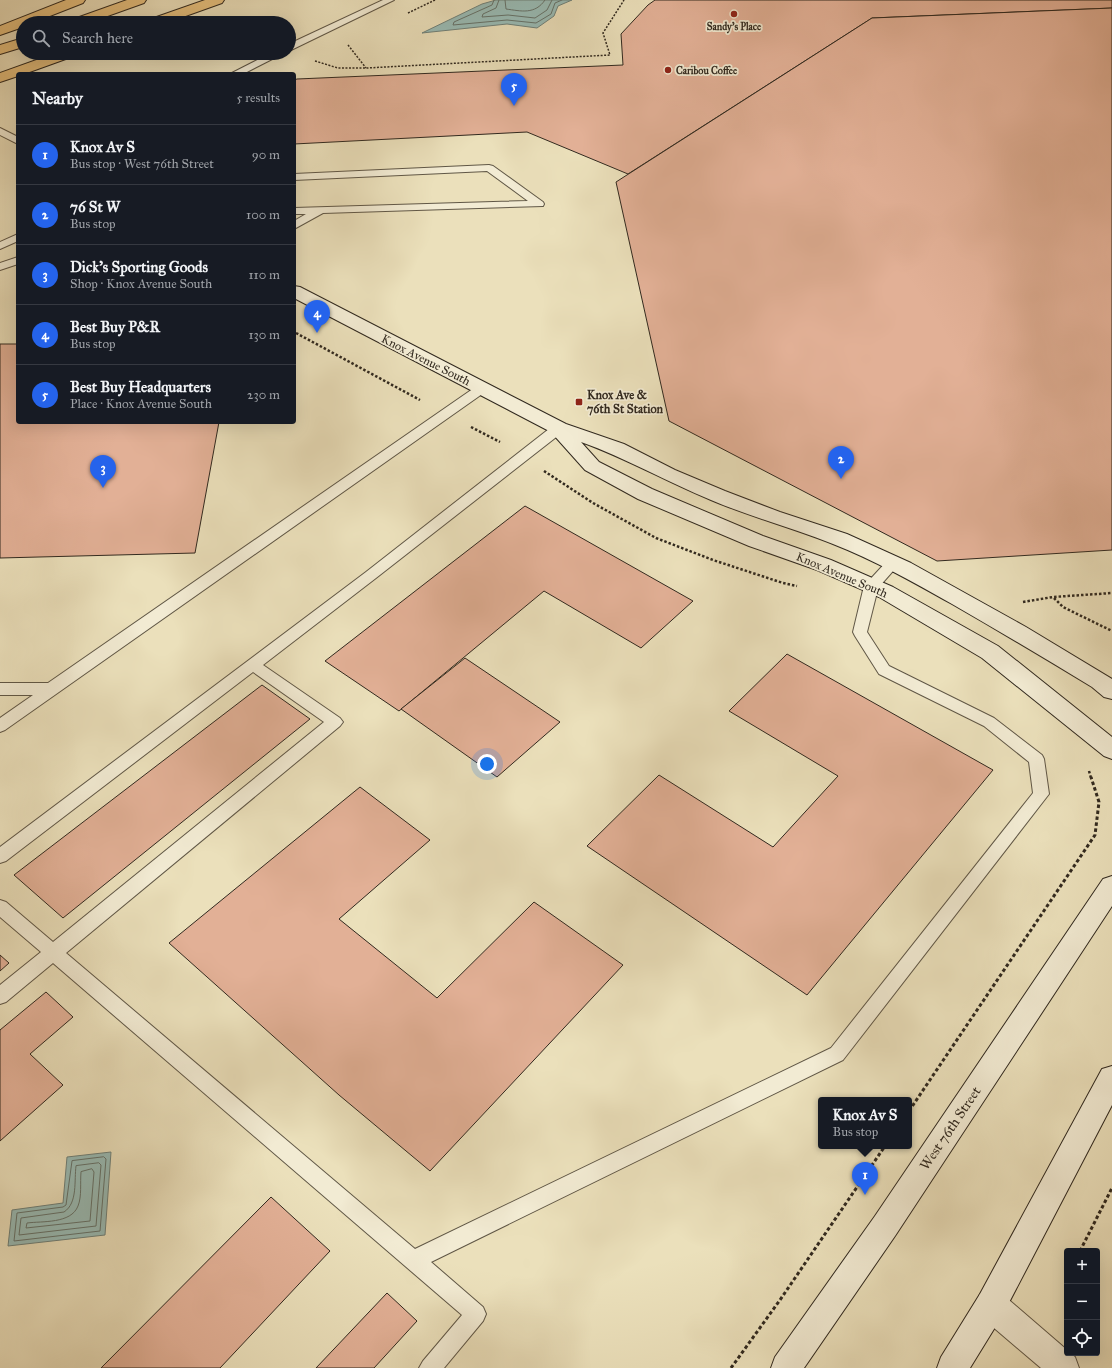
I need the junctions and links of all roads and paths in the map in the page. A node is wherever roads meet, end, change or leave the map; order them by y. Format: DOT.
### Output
graph roads {
  1 [pos="78,0"];
  2 [pos="138,0"];
  3 [pos="217,0"];
  4 [pos="390,0"];
  5 [pos="624,0"];
  6 [pos="38,16"];
  7 [pos="95,16"];
  8 [pos="172,16"];
  9 [pos="16,25"];
  10 [pos="0,31"];
  11 [pos="346,43"];
  12 [pos="16,44"];
  13 [pos="296,45"];
  14 [pos="0,50"];
  15 [pos="50,60"];
  16 [pos="264,60"];
  17 [pos="310,60"];
  18 [pos="367,68"];
  19 [pos="16,72"];
  20 [pos="17,72"];
  21 [pos="239,72"];
  22 [pos="0,78"];
  23 [pos="0,131"];
  24 [pos="16,141"];
  25 [pos="296,177"];
  26 [pos="322,210"];
  27 [pos="296,211"];
  28 [pos="296,225"];
  29 [pos="16,238"];
  30 [pos="0,246"];
  31 [pos="16,261"];
  32 [pos="0,267"];
  33 [pos="296,292"];
  34 [pos="296,333"];
  35 [pos="481,389"];
  36 [pos="445,413"];
  37 [pos="559,428"];
  38 [pos="522,457"];
  39 [pos="893,563"];
  40 [pos="871,586"];
  41 [pos="804,588"];
  42 [pos="1112,593"];
  43 [pos="1053,597"];
  44 [pos="1018,603"];
  45 [pos="1112,631"];
  46 [pos="253,665"];
  47 [pos="54,687"];
  48 [pos="0,688"];
  49 [pos="1112,691"];
  50 [pos="0,726"];
  51 [pos="1112,750"];
  52 [pos="1087,764"];
  53 [pos="0,856"];
  54 [pos="1112,886"];
  55 [pos="0,907"];
  56 [pos="53,953"];
  57 [pos="0,996"];
  58 [pos="1112,1078"];
  59 [pos="912,1107"];
  60 [pos="883,1149"];
  61 [pos="1112,1188"];
  62 [pos="1082,1248"];
  63 [pos="413,1260"];
  64 [pos="991,1305"];
  65 [pos="430,1368"];
  66 [pos="730,1368"];
  67 [pos="786,1368"];
  68 [pos="952,1368"];
  69 [pos="1064,1368"];
  1 -- 6 [label="highway"];
  2 -- 7 [label="highway"];
  3 -- 8 [label="highway"];
  4 -- 13 [label="lane"];
  5 -- 18 [label="path"];
  9 -- 10 [label="highway"];
  11 -- 18 [label="path"];
  12 -- 14 [label="highway"];
  15 -- 20 [label="highway"];
  16 -- 21 [label="lane"];
  17 -- 18 [label="path"];
  19 -- 22 [label="highway"];
  23 -- 24 [label="lane"];
  25 -- 26 [label="lane"];
  26 -- 27 [label="lane"];
  26 -- 28 [label="lane"];
  29 -- 30 [label="lane"];
  31 -- 32 [label="lane"];
  33 -- 35 [label="street, Knox Avenue South"];
  34 -- 36 [label="path"];
  35 -- 36 [label="lane"];
  35 -- 37 [label="street, Knox Avenue South"];
  36 -- 38 [label="path"];
  36 -- 47 [label="lane"];
  37 -- 38 [label="lane"];
  37 -- 39 [label="street, Knox Avenue South"];
  37 -- 40 [label="street, Knox Avenue South"];
  38 -- 41 [label="path"];
  38 -- 46 [label="lane"];
  39 -- 40 [label="lane"];
  39 -- 49 [label="street, Knox Avenue South"];
  40 -- 51 [label="street, Knox Avenue South"];
  40 -- 63 [label="lane"];
  42 -- 43 [label="path"];
  43 -- 44 [label="path"];
  43 -- 45 [label="path"];
  46 -- 53 [label="lane"];
  46 -- 56 [label="lane"];
  47 -- 48 [label="lane"];
  47 -- 50 [label="lane"];
  52 -- 59 [label="path"];
  54 -- 67 [label="street, West 76th Street"];
  55 -- 56 [label="lane"];
  56 -- 57 [label="lane"];
  56 -- 63 [label="lane"];
  58 -- 64 [label="street"];
  60 -- 66 [label="path"];
  61 -- 62 [label="path"];
  63 -- 65 [label="lane"];
  64 -- 68 [label="street"];
  64 -- 69 [label="street"];
}
